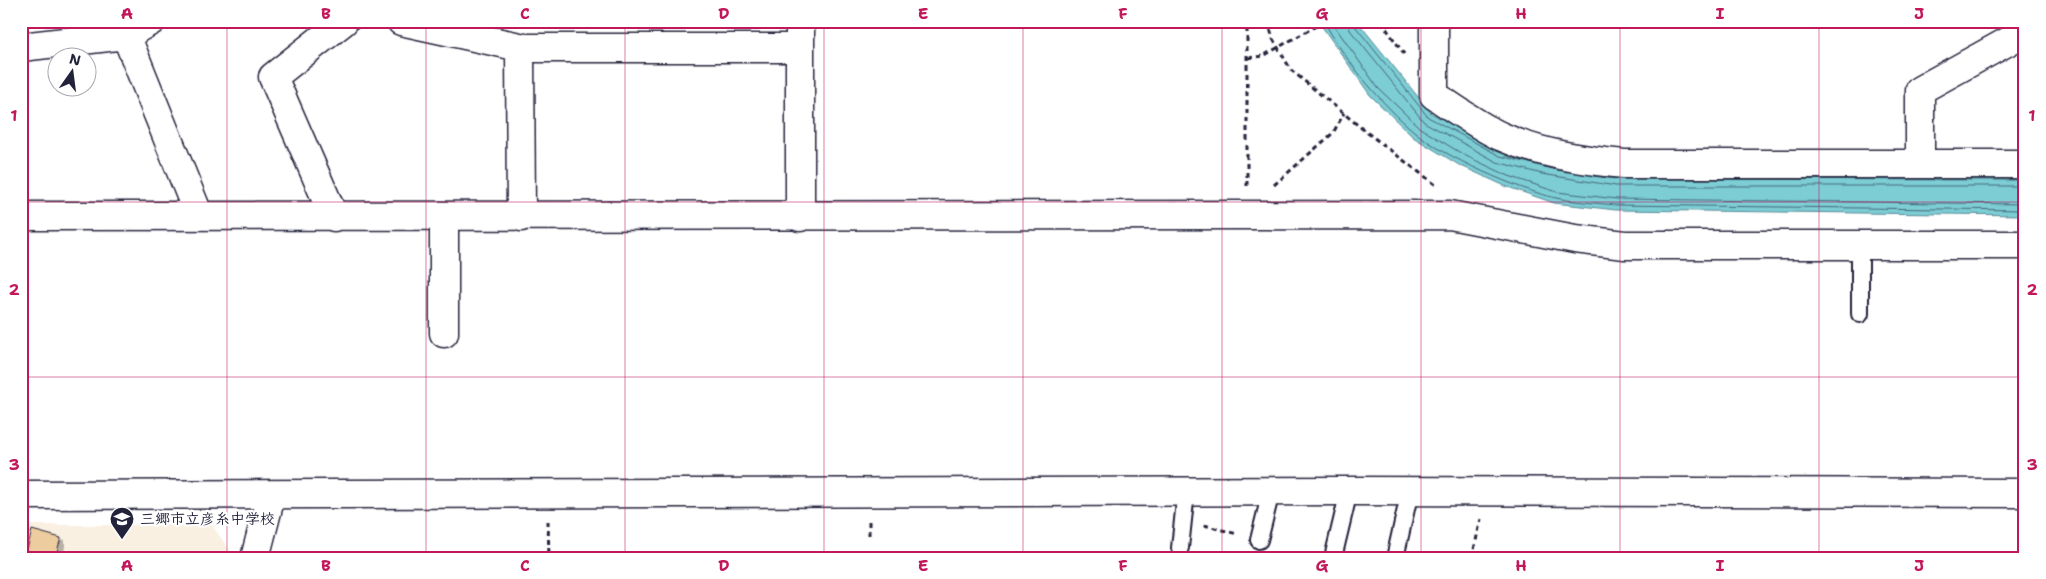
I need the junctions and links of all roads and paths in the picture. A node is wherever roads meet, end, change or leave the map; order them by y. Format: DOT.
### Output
graph roads {
  1 [pos="151,21"];
  2 [pos="344,21"];
  3 [pos="401,21"];
  4 [pos="800,21"];
  5 [pos="1247,21"];
  6 [pos="1268,21"];
  7 [pos="1325,21"];
  8 [pos="1434,21"];
  9 [pos="2025,32"];
  10 [pos="126,35"];
  11 [pos="21,47"];
  12 [pos="520,48"];
  13 [pos="800,48"];
  14 [pos="1278,48"];
  15 [pos="1248,58"];
  16 [pos="1344,113"];
  17 [pos="1920,163"];
  18 [pos="2025,164"];
  19 [pos="1269,189"];
  20 [pos="1450,215"];
  21 [pos="21,216"];
  22 [pos="199,216"];
  23 [pos="1246,216"];
  24 [pos="334,217"];
  25 [pos="444,217"];
  26 [pos="521,217"];
  27 [pos="800,217"];
  28 [pos="1860,245"];
  29 [pos="2025,245"];
  30 [pos="1860,314"];
  31 [pos="444,333"];
  32 [pos="1349,491"];
  33 [pos="1410,491"];
  34 [pos="1186,492"];
  35 [pos="1271,492"];
  36 [pos="1488,492"];
  37 [pos="2025,493"];
  38 [pos="21,495"];
  39 [pos="271,496"];
  40 [pos="869,520"];
  41 [pos="548,521"];
  42 [pos="869,539"];
  43 [pos="1259,540"];
  44 [pos="1180,548"];
  45 [pos="255,558"];
  46 [pos="549,558"];
  47 [pos="1333,558"];
  48 [pos="1395,558"];
  49 [pos="1472,558"];
  1 -- 10 [label="street"];
  2 -- 24 [label="street"];
  3 -- 12 [label="street"];
  4 -- 13 [label="street"];
  5 -- 15 [label="path"];
  6 -- 14 [label="path"];
  7 -- 14 [label="path"];
  8 -- 17 [label="street"];
  9 -- 17 [label="street"];
  10 -- 11 [label="street"];
  10 -- 22 [label="street"];
  12 -- 13 [label="street"];
  12 -- 26 [label="street"];
  13 -- 27 [label="street"];
  14 -- 15 [label="path"];
  14 -- 16 [label="path"];
  15 -- 23 [label="path"];
  16 -- 19 [label="path"];
  16 -- 20 [label="path"];
  17 -- 18 [label="street"];
  20 -- 23 [label="street"];
  20 -- 28 [label="street"];
  21 -- 22 [label="street"];
  22 -- 24 [label="street"];
  23 -- 27 [label="street"];
  24 -- 25 [label="street"];
  25 -- 26 [label="street"];
  25 -- 31 [label="street"];
  26 -- 27 [label="street"];
  28 -- 29 [label="street"];
  28 -- 30 [label="lane"];
  32 -- 33 [label="street"];
  32 -- 35 [label="street"];
  32 -- 47 [label="lane"];
  33 -- 36 [label="street"];
  33 -- 48 [label="lane"];
  34 -- 35 [label="street"];
  34 -- 39 [label="street"];
  34 -- 44 [label="lane"];
  35 -- 43 [label="lane"];
  36 -- 37 [label="street"];
  36 -- 49 [label="path"];
  38 -- 39 [label="street"];
  39 -- 45 [label="street"];
  40 -- 42 [label="path"];
  41 -- 46 [label="path"];
}
